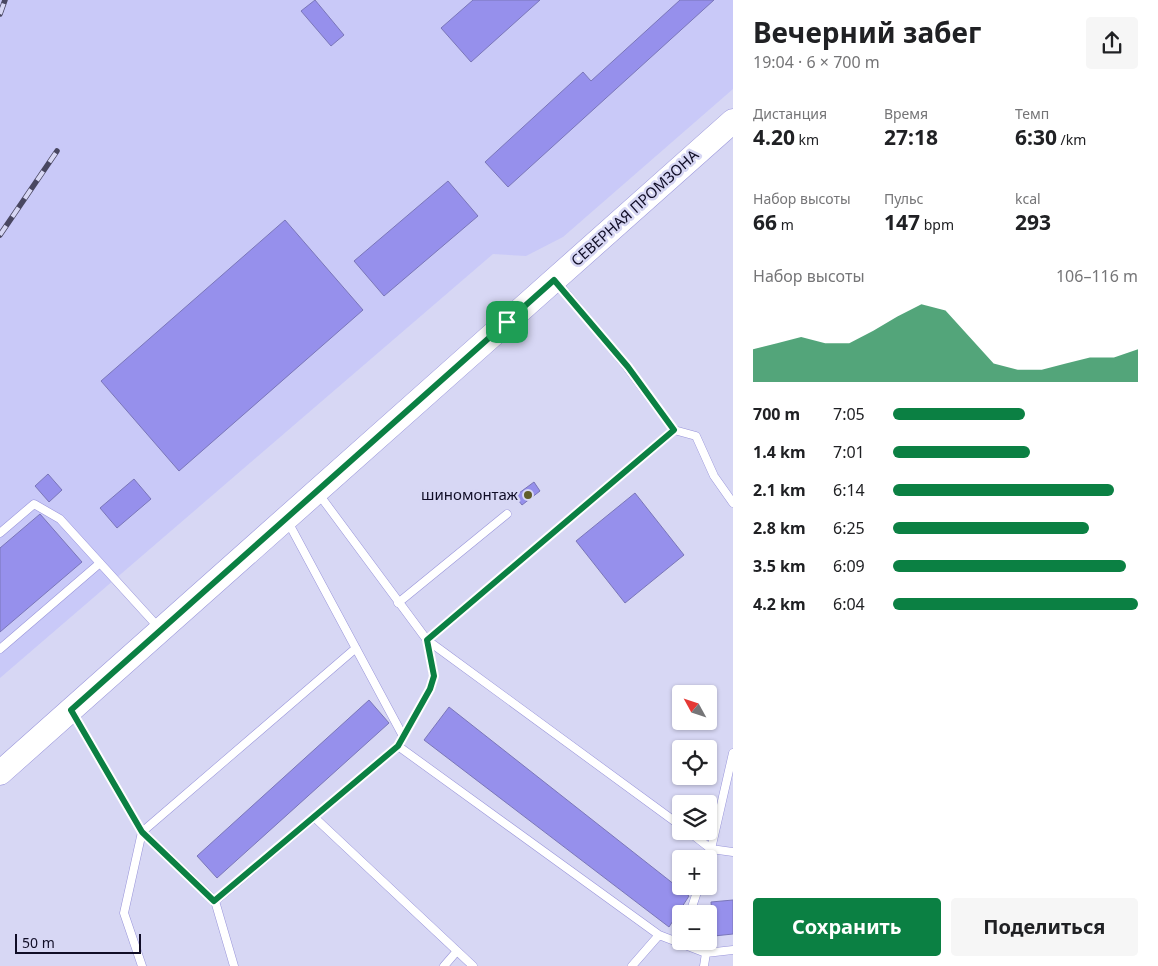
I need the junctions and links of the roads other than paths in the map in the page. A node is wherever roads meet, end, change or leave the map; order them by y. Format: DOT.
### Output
graph roads {
  1 [pos="733,121"];
  2 [pos="554,280"];
  3 [pos="674,430"];
  4 [pos="714,476"];
  5 [pos="316,492"];
  6 [pos="733,492"];
  7 [pos="733,502"];
  8 [pos="507,514"];
  9 [pos="286,518"];
  10 [pos="0,533"];
  11 [pos="100,563"];
  12 [pos="398,603"];
  13 [pos="161,630"];
  14 [pos="427,640"];
  15 [pos="356,648"];
  16 [pos="0,649"];
  17 [pos="71,710"];
  18 [pos="403,736"];
  19 [pos="398,746"];
  20 [pos="733,752"];
  21 [pos="0,773"];
  22 [pos="723,795"];
  23 [pos="733,795"];
  24 [pos="314,817"];
  25 [pos="672,819"];
  26 [pos="142,832"];
  27 [pos="700,840"];
  28 [pos="712,849"];
  29 [pos="733,852"];
  30 [pos="214,901"];
  31 [pos="659,936"];
  32 [pos="705,950"];
  33 [pos="733,950"];
  34 [pos="457,951"];
  35 [pos="706,953"];
  36 [pos="142,966"];
  37 [pos="234,966"];
  38 [pos="444,966"];
  39 [pos="473,966"];
  40 [pos="632,966"];
  41 [pos="704,966"];
  1 -- 2 [label="main road, СЕВЕРНАЯ ПРОМЗОНА"];
  2 -- 3 [label="lane"];
  2 -- 5 [label="main road, СЕВЕРНАЯ ПРОМЗОНА"];
  3 -- 4 [label="lane"];
  3 -- 14 [label="lane"];
  4 -- 6 [label="lane"];
  4 -- 7 [label="lane"];
  5 -- 9 [label="main road, СЕВЕРНАЯ ПРОМЗОНА"];
  5 -- 12 [label="lane"];
  8 -- 12 [label="lane"];
  9 -- 13 [label="main road, СЕВЕРНАЯ ПРОМЗОНА"];
  9 -- 15 [label="lane"];
  10 -- 11 [label="lane"];
  11 -- 13 [label="lane"];
  11 -- 16 [label="lane"];
  12 -- 14 [label="lane"];
  13 -- 17 [label="main road, СЕВЕРНАЯ ПРОМЗОНА"];
  14 -- 18 [label="lane"];
  14 -- 25 [label="lane"];
  15 -- 18 [label="lane"];
  15 -- 26 [label="lane"];
  17 -- 21 [label="main road, СЕВЕРНАЯ ПРОМЗОНА"];
  17 -- 26 [label="lane"];
  18 -- 19 [label="lane"];
  19 -- 24 [label="lane"];
  19 -- 31 [label="lane"];
  20 -- 22 [label="lane"];
  22 -- 23 [label="lane"];
  22 -- 28 [label="lane"];
  24 -- 30 [label="lane"];
  24 -- 34 [label="lane"];
  26 -- 30 [label="lane"];
  26 -- 36 [label="lane"];
  27 -- 28 [label="lane"];
  28 -- 29 [label="lane"];
  30 -- 37 [label="lane"];
  31 -- 35 [label="lane"];
  31 -- 40 [label="lane"];
  32 -- 35 [label="lane"];
  33 -- 35 [label="lane"];
  34 -- 38 [label="lane"];
  34 -- 39 [label="lane"];
  35 -- 41 [label="lane"];
}
